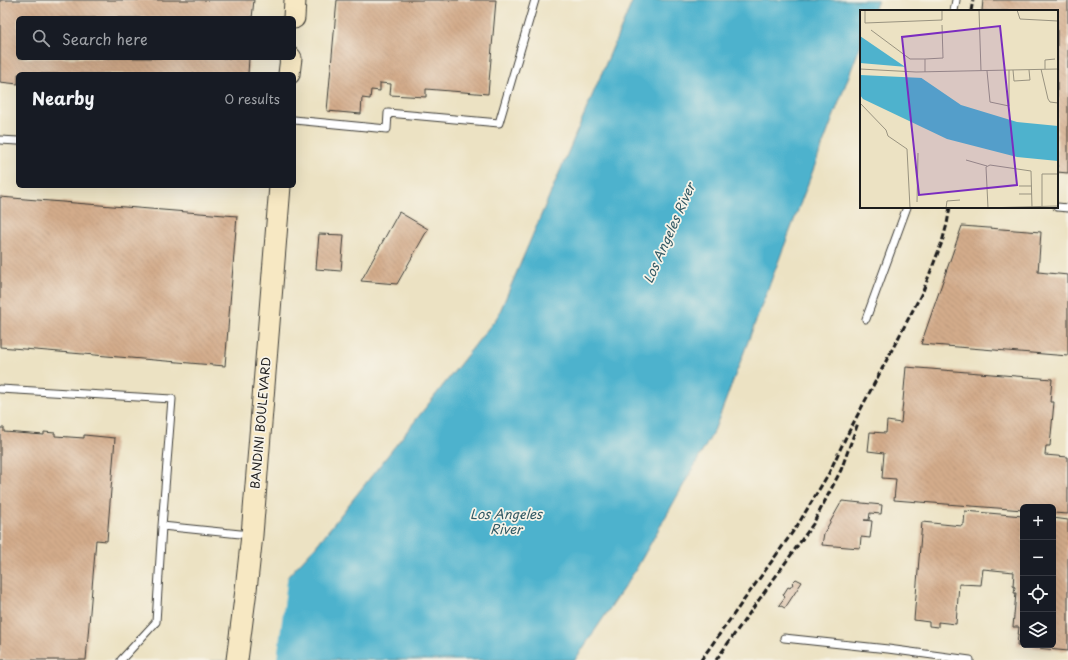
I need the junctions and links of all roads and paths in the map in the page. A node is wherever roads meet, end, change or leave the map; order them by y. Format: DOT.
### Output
graph roads {
  1 [pos="295,0"];
  2 [pos="535,0"];
  3 [pos="956,0"];
  4 [pos="954,10"];
  5 [pos="294,16"];
  6 [pos="290,60"];
  7 [pos="289,72"];
  8 [pos="296,120"];
  9 [pos="0,140"];
  10 [pos="16,141"];
  11 [pos="280,188"];
  12 [pos="1058,207"];
  13 [pos="907,208"];
  14 [pos="1068,208"];
  15 [pos="866,319"];
  16 [pos="0,389"];
  17 [pos="162,526"];
  18 [pos="252,535"];
  19 [pos="784,638"];
  20 [pos="121,660"];
  21 [pos="237,660"];
  22 [pos="970,660"];
  1 -- 5 [label="main road"];
  2 -- 8 [label="lane"];
  3 -- 4 [label="lane"];
  6 -- 7 [label="main road"];
  9 -- 10 [label="lane"];
  11 -- 18 [label="main road, BANDINI BOULEVARD"];
  12 -- 14 [label="lane"];
  13 -- 15 [label="lane"];
  16 -- 17 [label="lane"];
  17 -- 18 [label="lane"];
  17 -- 20 [label="lane"];
  18 -- 21 [label="main road, BANDINI BOULEVARD"];
  19 -- 22 [label="lane"];
}
